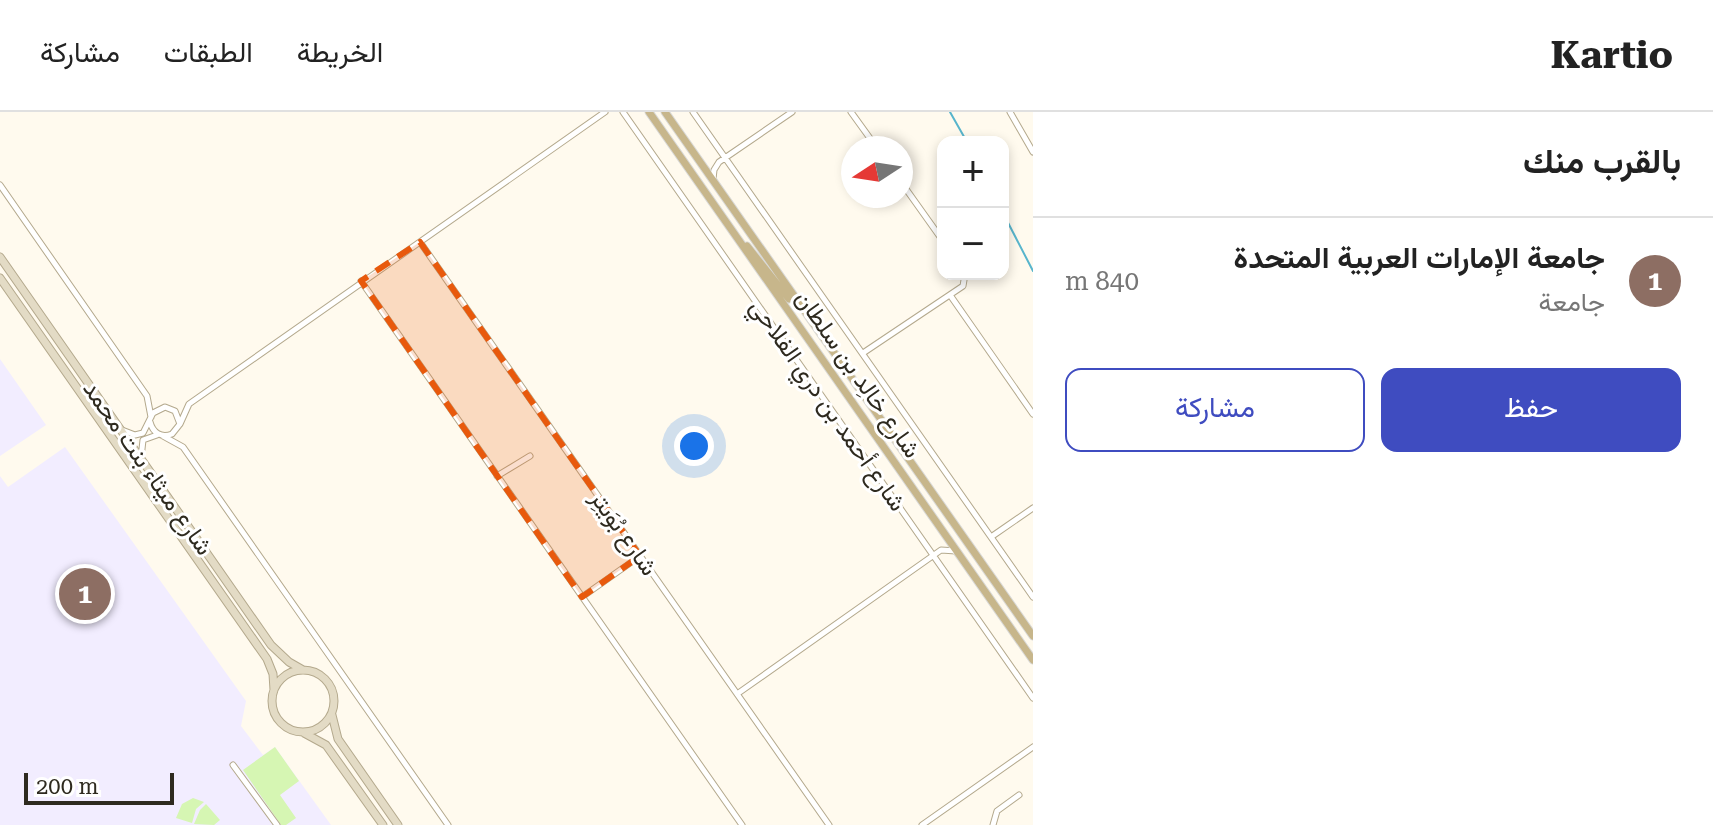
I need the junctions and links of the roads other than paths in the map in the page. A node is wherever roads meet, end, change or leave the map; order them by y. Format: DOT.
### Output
graph roads {
  1 [pos="605,112"];
  2 [pos="623,112"];
  3 [pos="649,112"];
  4 [pos="665,112"];
  5 [pos="693,112"];
  6 [pos="792,112"];
  7 [pos="851,112"];
  8 [pos="1010,112"];
  9 [pos="868,136"];
  10 [pos="1033,152"];
  11 [pos="725,158"];
  12 [pos="699,160"];
  13 [pos="719,162"];
  14 [pos="713,180"];
  15 [pos="0,185"];
  16 [pos="913,199"];
  17 [pos="937,233"];
  18 [pos="420,242"];
  19 [pos="741,243"];
  20 [pos="0,257"];
  21 [pos="0,278"];
  22 [pos="964,280"];
  23 [pos="361,281"];
  24 [pos="950,295"];
  25 [pos="796,298"];
  26 [pos="863,353"];
  27 [pos="147,396"];
  28 [pos="189,404"];
  29 [pos="168,407"];
  30 [pos="1033,414"];
  31 [pos="151,419"];
  32 [pos="179,425"];
  33 [pos="122,430"];
  34 [pos="161,435"];
  35 [pos="183,447"];
  36 [pos="530,456"];
  37 [pos="142,459"];
  38 [pos="497,476"];
  39 [pos="1033,508"];
  40 [pos="945,534"];
  41 [pos="991,537"];
  42 [pos="941,550"];
  43 [pos="956,551"];
  44 [pos="933,555"];
  45 [pos="640,556"];
  46 [pos="582,597"];
  47 [pos="1033,597"];
  48 [pos="1033,636"];
  49 [pos="1033,660"];
  50 [pos="303,670"];
  51 [pos="274,690"];
  52 [pos="737,694"];
  53 [pos="1033,698"];
  54 [pos="332,711"];
  55 [pos="298,732"];
  56 [pos="1033,747"];
  57 [pos="233,765"];
  58 [pos="1019,795"];
  59 [pos="277,825"];
  60 [pos="383,825"];
  61 [pos="398,825"];
  62 [pos="448,825"];
  63 [pos="742,825"];
  64 [pos="829,825"];
  65 [pos="922,825"];
  66 [pos="993,825"];
  1 -- 18 [label="street"];
  2 -- 44 [label="street, شارع أحمد بن دري الفلاحي"];
  3 -- 19 [label="main road, شارع خالِد بن سلطان"];
  4 -- 12 [label="main road, شارع خالِد بن سلطان"];
  5 -- 11 [label="street"];
  6 -- 11 [label="street"];
  7 -- 9 [label="street"];
  8 -- 10 [label="street"];
  11 -- 13 [label="street"];
  11 -- 26 [label="street"];
  12 -- 13 [label="street"];
  12 -- 14 [label="main road, شارع خالِد بن سلطان"];
  13 -- 14 [label="street"];
  14 -- 25 [label="main road, شارع خالِد بن سلطان"];
  15 -- 27 [label="street"];
  16 -- 17 [label="street"];
  18 -- 23 [label="street"];
  18 -- 45 [label="street, شارع بُوَيتِر"];
  19 -- 25 [label="main road"];
  19 -- 40 [label="main road, شارع خالِد بن سلطان"];
  20 -- 33 [label="main road, شارع ميثاء بنت محمد"];
  21 -- 51 [label="main road, شارع ميثاء بنت محمد"];
  22 -- 24 [label="street"];
  23 -- 28 [label="street"];
  23 -- 38 [label="street"];
  24 -- 26 [label="street"];
  24 -- 30 [label="street"];
  25 -- 48 [label="main road, شارع خالِد بن سلطان"];
  26 -- 41 [label="street"];
  27 -- 29 [label="street"];
  27 -- 31 [label="street"];
  28 -- 29 [label="street"];
  28 -- 32 [label="street"];
  29 -- 31 [label="street"];
  29 -- 32 [label="street"];
  31 -- 33 [label="street"];
  31 -- 34 [label="street"];
  32 -- 34 [label="street"];
  32 -- 35 [label="street"];
  33 -- 37 [label="main road, شارع ميثاء بنت محمد"];
  34 -- 35 [label="street"];
  34 -- 37 [label="street"];
  35 -- 62 [label="street"];
  36 -- 38 [label="street"];
  37 -- 50 [label="main road, شارع ميثاء بنت محمد"];
  38 -- 46 [label="street"];
  39 -- 41 [label="street"];
  40 -- 42 [label="street"];
  40 -- 43 [label="main road, شارع خالِد بن سلطان"];
  41 -- 47 [label="street"];
  42 -- 43 [label="street"];
  42 -- 44 [label="street"];
  43 -- 49 [label="main road, شارع خالِد بن سلطان"];
  44 -- 52 [label="street"];
  44 -- 53 [label="street, شارع أحمد بن دري الفلاحي"];
  45 -- 46 [label="street"];
  45 -- 52 [label="street, شارع بُوَيتِر"];
  46 -- 63 [label="street"];
  50 -- 51 [label="main road"];
  50 -- 54 [label="main road"];
  51 -- 55 [label="main road"];
  52 -- 64 [label="street, شارع بُوَيتِر"];
  54 -- 55 [label="main road"];
  54 -- 61 [label="main road"];
  55 -- 60 [label="main road"];
  56 -- 65 [label="street"];
  57 -- 59 [label="street"];
  58 -- 66 [label="street"];
}
